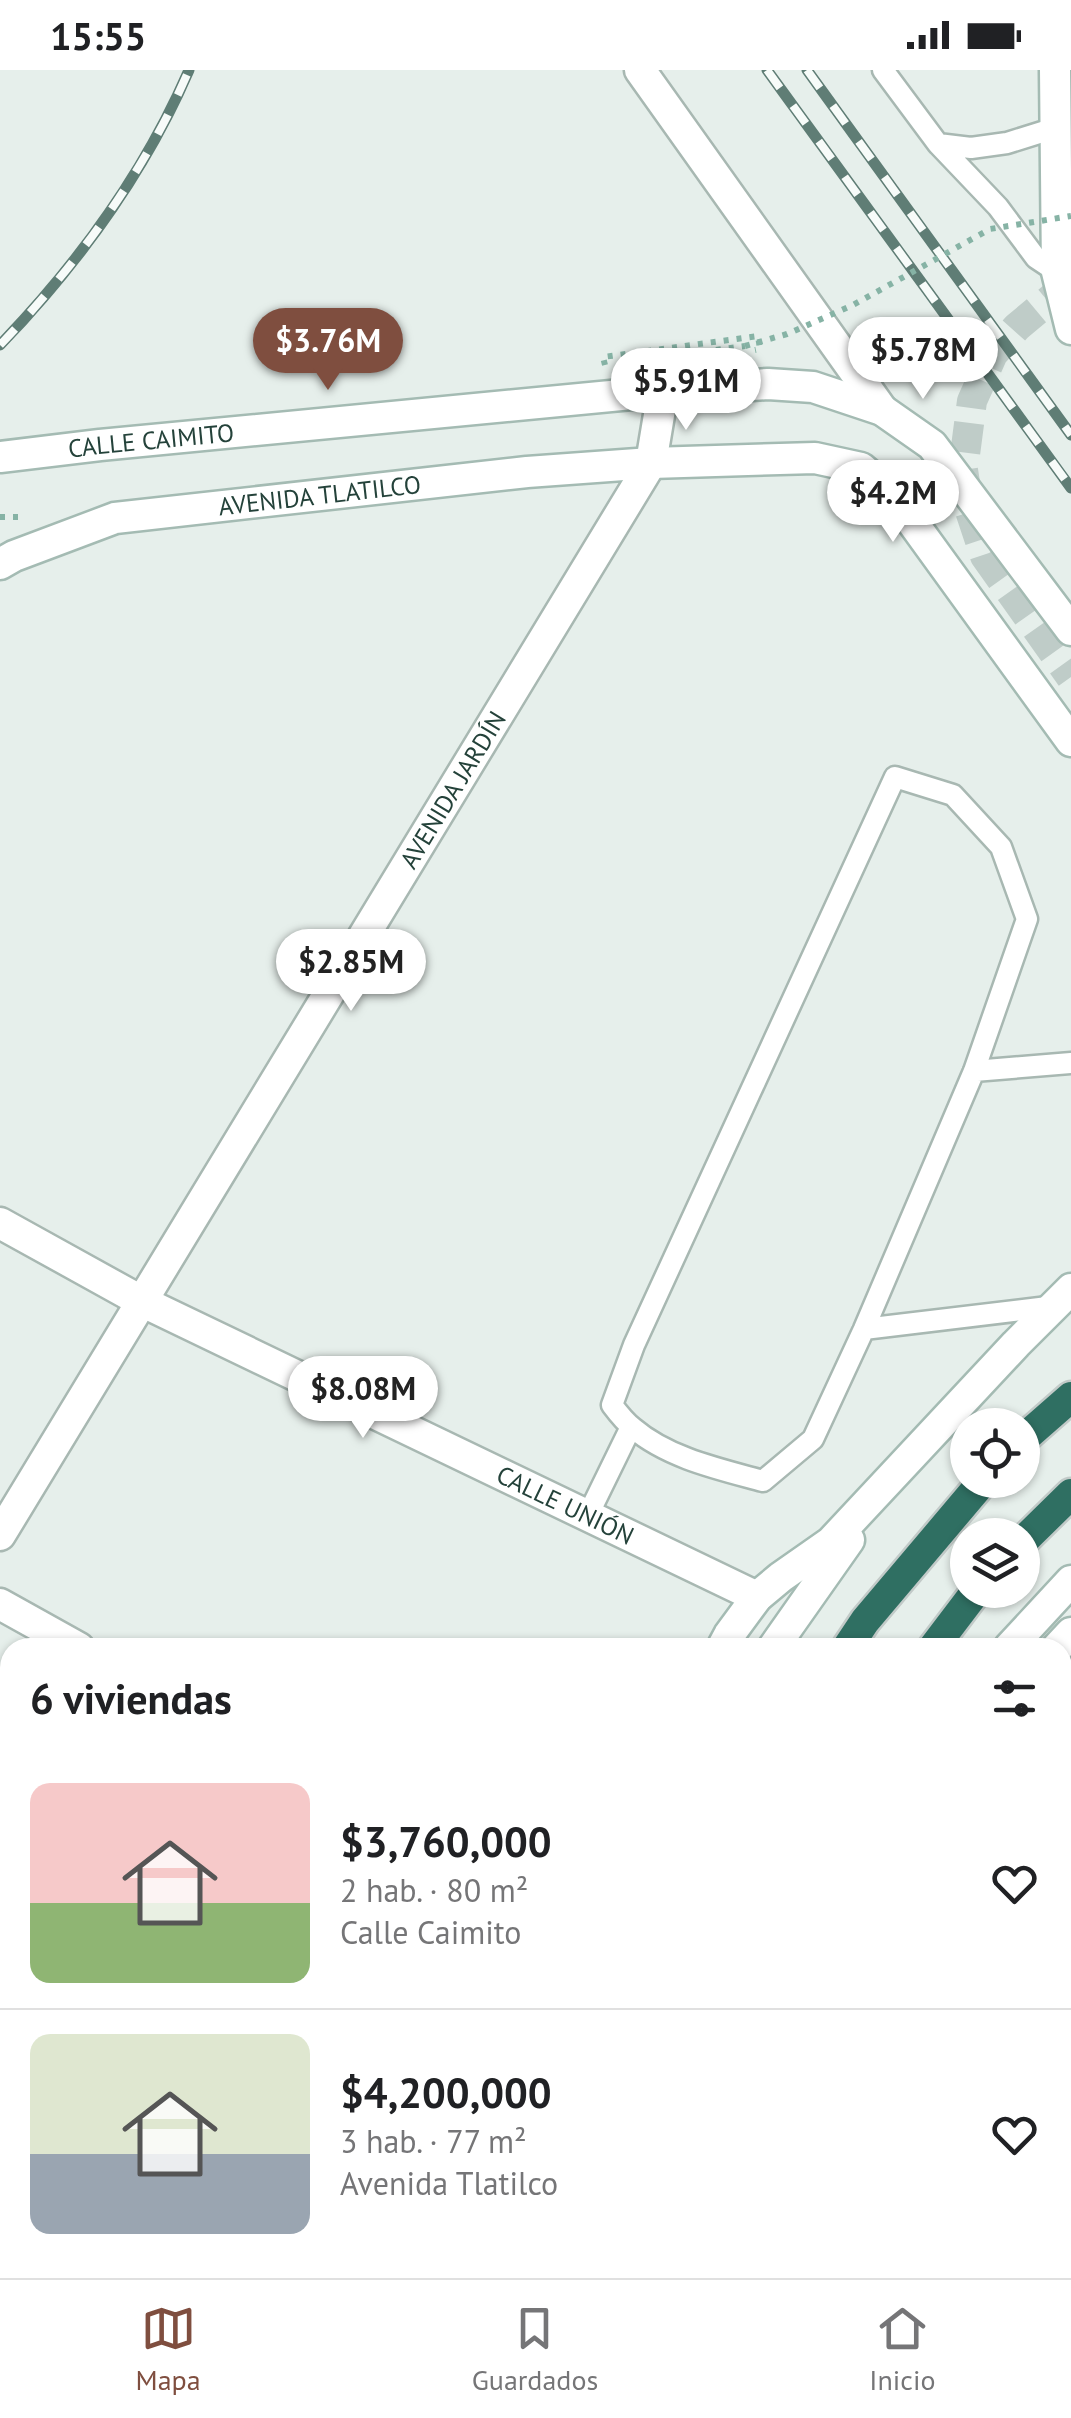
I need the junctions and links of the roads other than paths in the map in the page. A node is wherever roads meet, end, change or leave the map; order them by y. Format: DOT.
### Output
graph roads {
  1 [pos="640,70"];
  2 [pos="883,70"];
  3 [pos="1055,70"];
  4 [pos="1055,128"];
  5 [pos="938,144"];
  6 [pos="1057,272"];
  7 [pos="1071,328"];
  8 [pos="663,391"];
  9 [pos="882,410"];
  10 [pos="0,458"];
  11 [pos="651,463"];
  12 [pos="0,564"];
  13 [pos="1071,630"];
  14 [pos="1071,741"];
  15 [pos="1071,1062"];
  16 [pos="974,1071"];
  17 [pos="0,1224"];
  18 [pos="141,1301"];
  19 [pos="1065,1305"];
  20 [pos="864,1329"];
  21 [pos="1071,1396"];
  22 [pos="1040,1424"];
  23 [pos="631,1427"];
  24 [pos="969,1498"];
  25 [pos="1063,1501"];
  26 [pos="588,1515"];
  27 [pos="1040,1524"];
  28 [pos="0,1535"];
  29 [pos="1071,1581"];
  30 [pos="757,1598"];
  31 [pos="0,1604"];
  32 [pos="963,1608"];
  33 [pos="61,1638"];
  34 [pos="727,1638"];
  35 [pos="780,1638"];
  36 [pos="854,1638"];
  37 [pos="941,1638"];
  38 [pos="1018,1638"];
  1 -- 9 [label="street"];
  2 -- 5 [label="lane"];
  3 -- 4 [label="street"];
  4 -- 5 [label="lane"];
  4 -- 6 [label="street"];
  5 -- 6 [label="lane"];
  6 -- 7 [label="street"];
  8 -- 9 [label="street, CALLE CAIMITO"];
  8 -- 10 [label="street, CALLE CAIMITO"];
  8 -- 11 [label="street, AVENIDA JARDÍN"];
  9 -- 13 [label="street"];
  11 -- 12 [label="street, AVENIDA TLATILCO"];
  11 -- 14 [label="street, AVENIDA TLATILCO"];
  11 -- 18 [label="street, AVENIDA JARDÍN"];
  15 -- 16 [label="lane"];
  16 -- 20 [label="lane"];
  16 -- 23 [label="lane"];
  17 -- 18 [label="street, CALLE UNIÓN"];
  18 -- 26 [label="street, CALLE UNIÓN"];
  18 -- 28 [label="street, AVENIDA JARDÍN"];
  19 -- 20 [label="lane"];
  19 -- 30 [label="street"];
  19 -- 35 [label="street"];
  20 -- 23 [label="lane"];
  21 -- 22 [label="highway"];
  23 -- 26 [label="lane"];
  24 -- 36 [label="highway"];
  25 -- 27 [label="highway"];
  26 -- 30 [label="street, CALLE UNIÓN"];
  29 -- 38 [label="street"];
  30 -- 34 [label="street"];
  31 -- 33 [label="street"];
  32 -- 37 [label="highway"];
}
